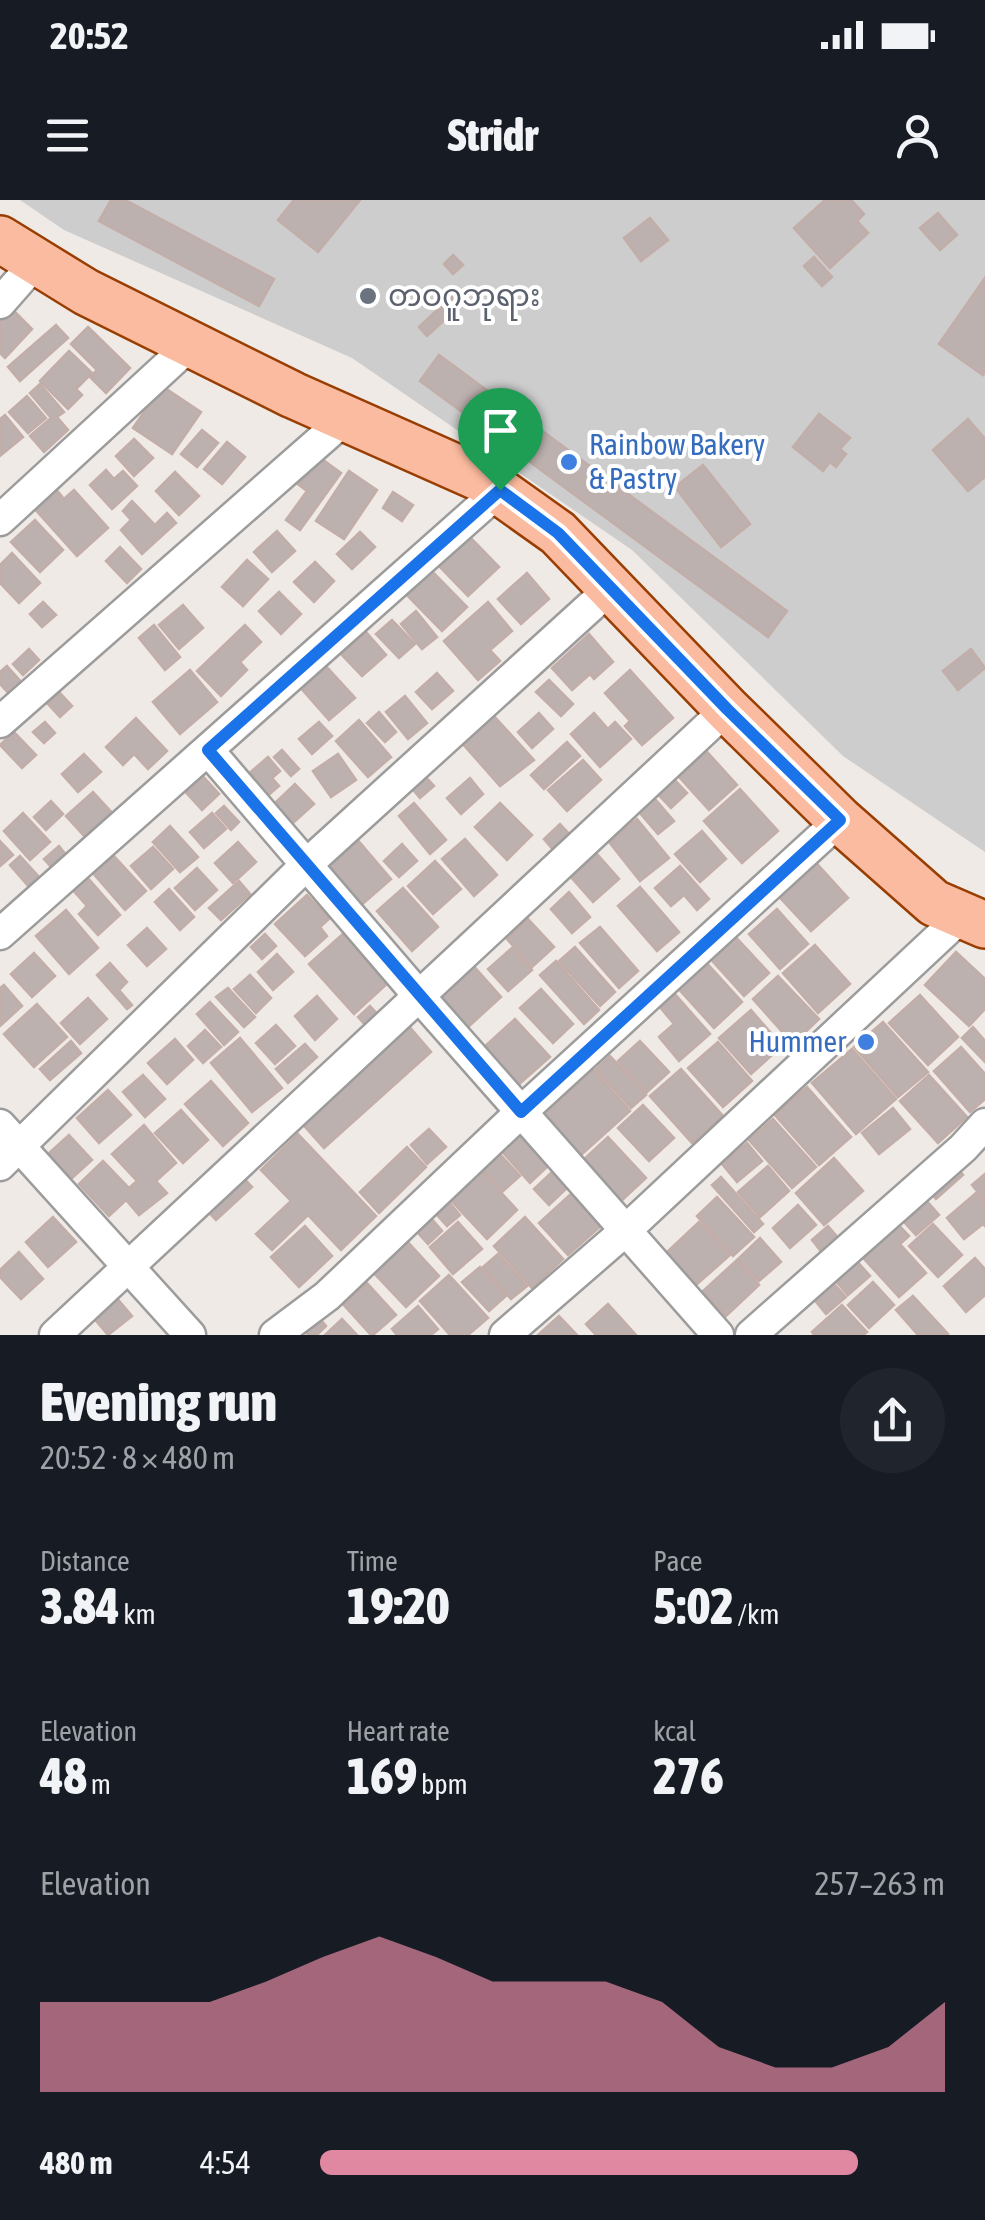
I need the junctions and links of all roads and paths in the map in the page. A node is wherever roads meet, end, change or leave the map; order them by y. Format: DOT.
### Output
graph roads {
  1 [pos="18,250"];
  2 [pos="0,303"];
  3 [pos="191,344"];
  4 [pos="346,418"];
  5 [pos="500,490"];
  6 [pos="0,520"];
  7 [pos="612,588"];
  8 [pos="727,709"];
  9 [pos="0,722"];
  10 [pos="208,750"];
  11 [pos="840,820"];
  12 [pos="306,865"];
  13 [pos="974,921"];
  14 [pos="0,934"];
  15 [pos="420,996"];
  16 [pos="521,1112"];
  17 [pos="985,1124"];
  18 [pos="6,1146"];
  19 [pos="625,1231"];
  20 [pos="128,1268"];
  21 [pos="55,1335"];
  22 [pos="190,1335"];
  23 [pos="275,1335"];
  24 [pos="505,1335"];
  25 [pos="718,1335"];
  26 [pos="751,1335"];
  1 -- 2 [label="street"];
  1 -- 3 [label="main road"];
  3 -- 4 [label="main road"];
  3 -- 6 [label="street"];
  4 -- 5 [label="main road"];
  4 -- 9 [label="street"];
  5 -- 7 [label="main road"];
  5 -- 10 [label="street"];
  7 -- 8 [label="main road"];
  7 -- 12 [label="street"];
  8 -- 11 [label="main road"];
  8 -- 15 [label="street"];
  10 -- 12 [label="street"];
  10 -- 14 [label="street"];
  11 -- 13 [label="main road"];
  11 -- 16 [label="street"];
  12 -- 15 [label="street"];
  12 -- 18 [label="street"];
  13 -- 19 [label="street"];
  15 -- 16 [label="street"];
  15 -- 20 [label="street"];
  16 -- 19 [label="street"];
  16 -- 23 [label="street"];
  17 -- 26 [label="street"];
  18 -- 20 [label="street"];
  19 -- 24 [label="street"];
  19 -- 25 [label="street"];
  20 -- 21 [label="street"];
  20 -- 22 [label="street"];
}
